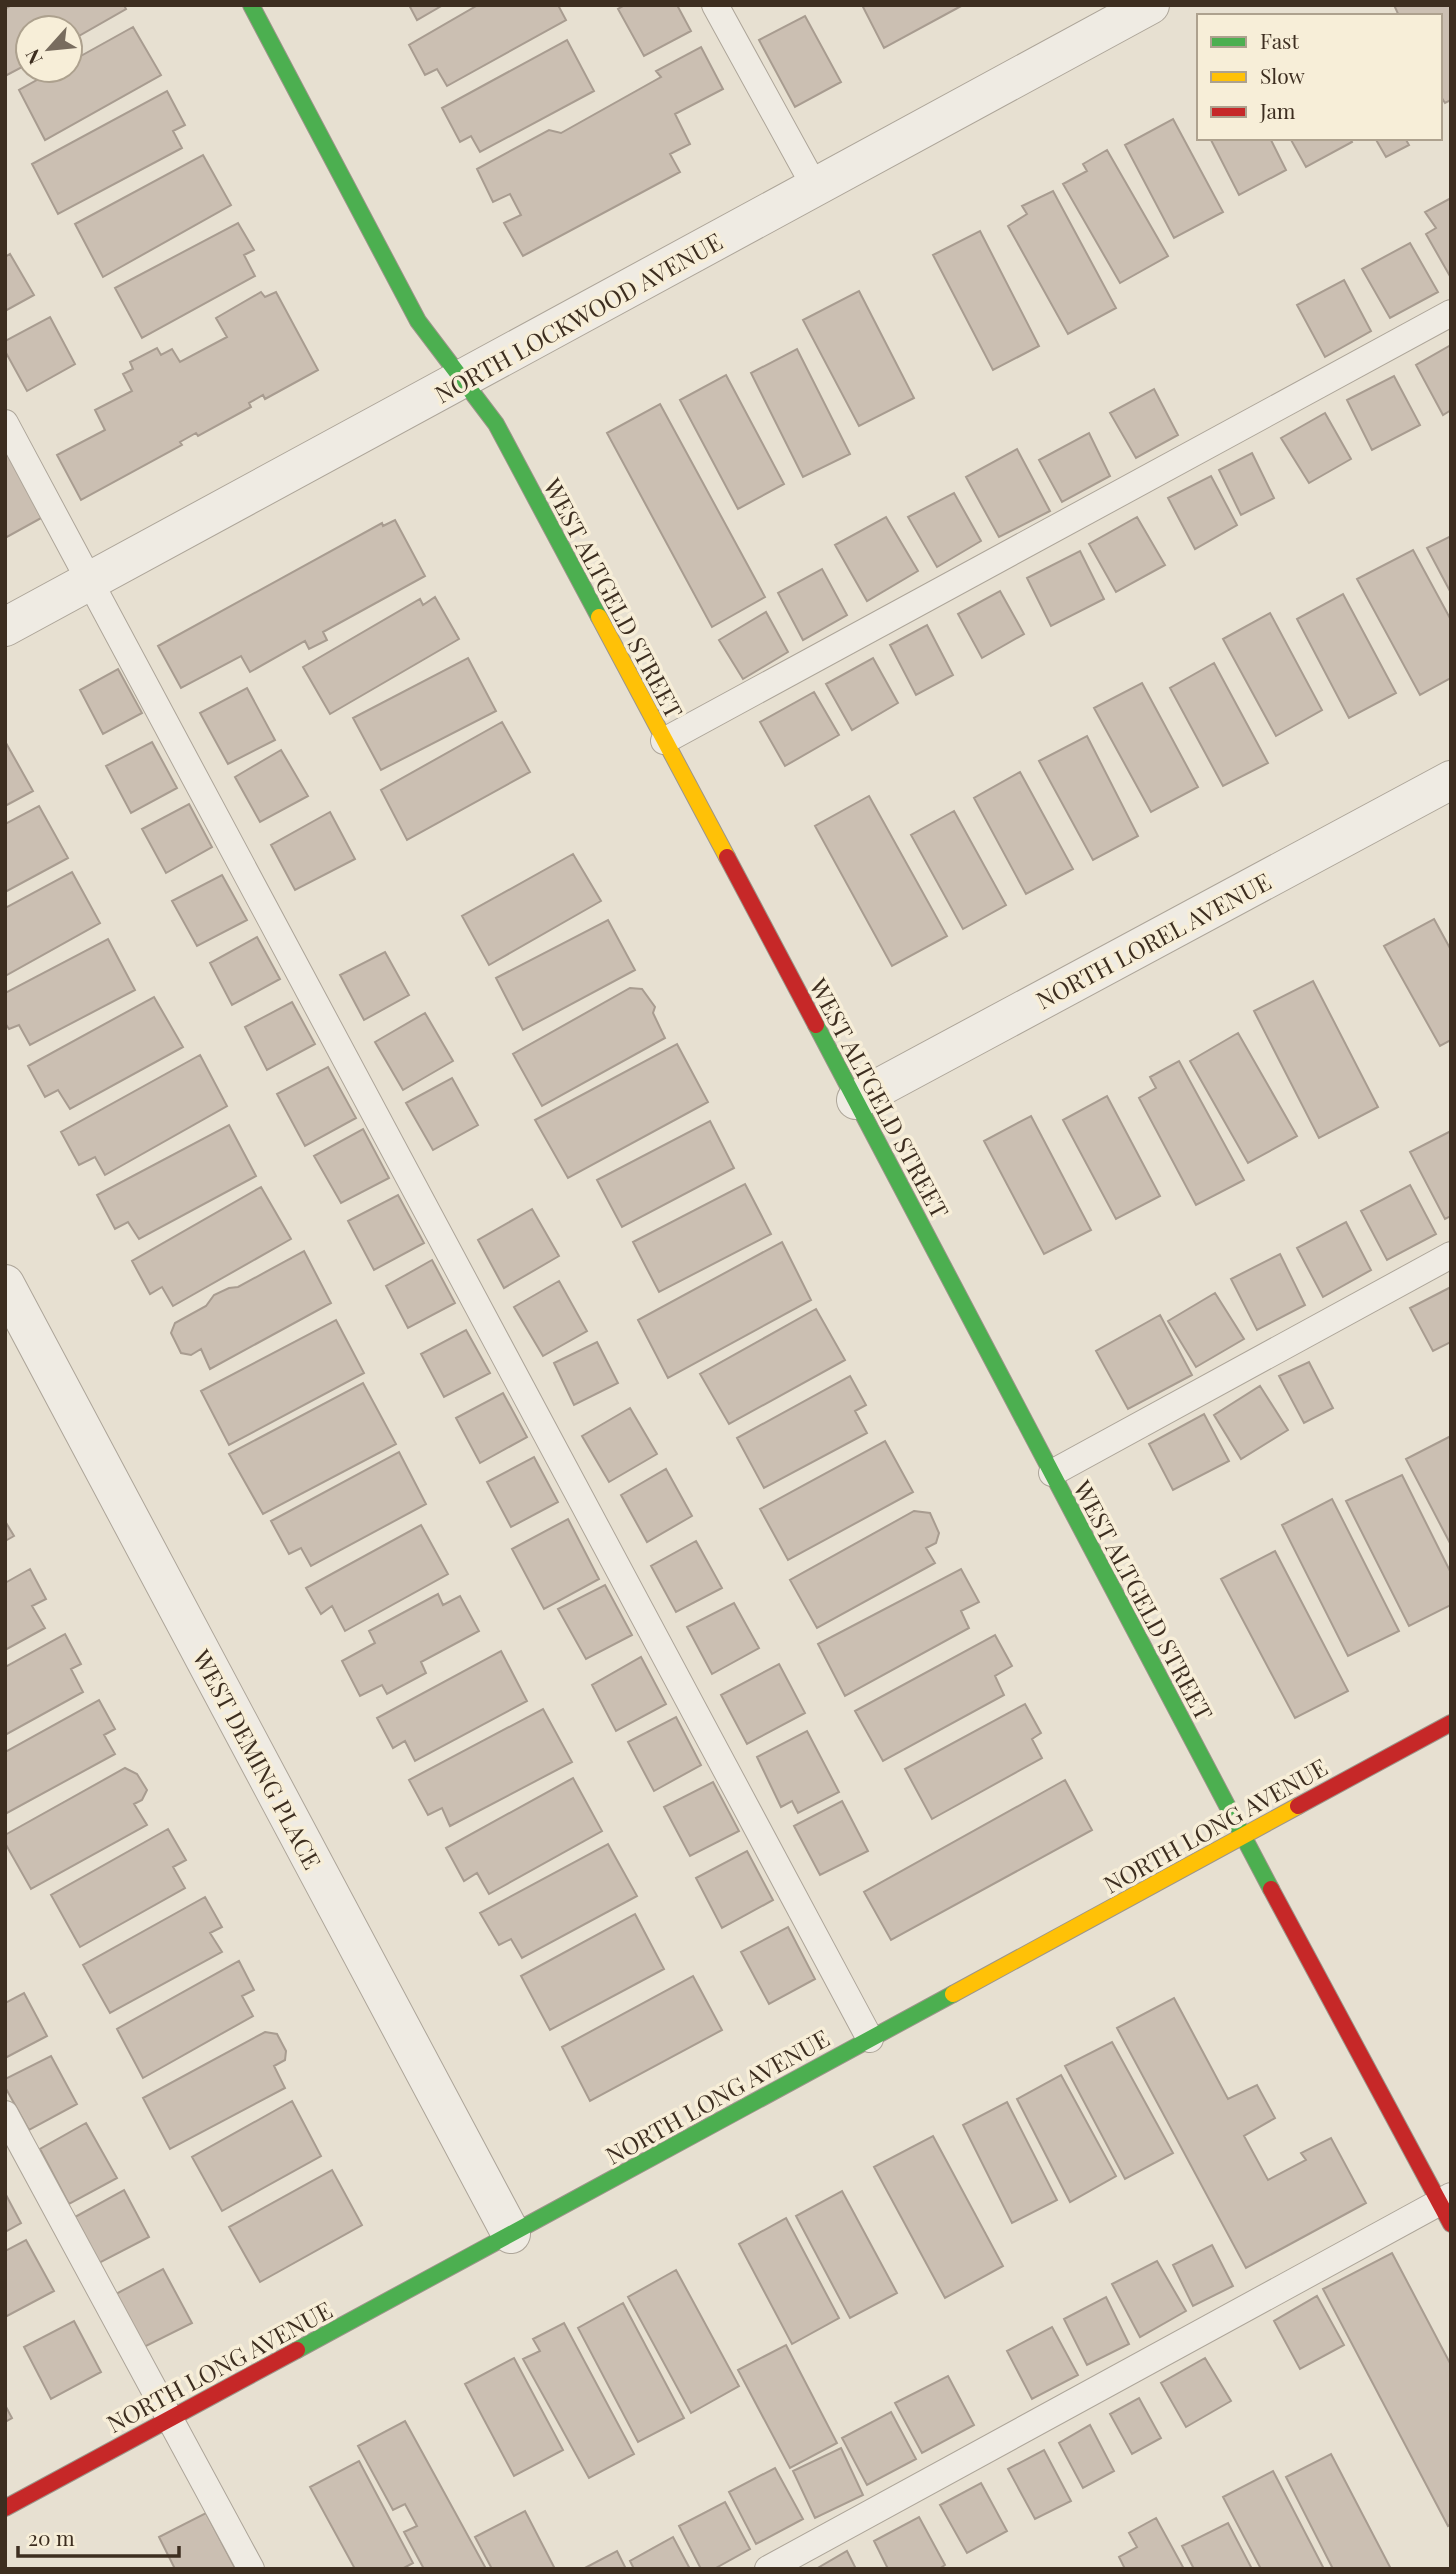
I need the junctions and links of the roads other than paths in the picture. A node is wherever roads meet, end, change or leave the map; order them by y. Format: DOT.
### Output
graph roads {
  1 [pos="251,5"];
  2 [pos="715,5"];
  3 [pos="1150,5"];
  4 [pos="815,187"];
  5 [pos="1451,313"];
  6 [pos="463,380"];
  7 [pos="5,423"];
  8 [pos="90,581"];
  9 [pos="5,627"];
  10 [pos="664,741"];
  11 [pos="1451,780"];
  12 [pos="856,1100"];
  13 [pos="1451,1255"];
  14 [pos="5,1284"];
  15 [pos="1052,1473"];
  16 [pos="1451,1723"];
  17 [pos="1242,1836"];
  18 [pos="870,2039"];
  19 [pos="5,2114"];
  20 [pos="1447,2207"];
  21 [pos="511,2234"];
  22 [pos="170,2419"];
  23 [pos="5,2508"];
  24 [pos="251,2569"];
  25 [pos="768,2569"];
  1 -- 6 [label="street, WEST ALTGELD STREET"];
  2 -- 4 [label="lane"];
  3 -- 4 [label="street, NORTH LOCKWOOD AVENUE"];
  4 -- 6 [label="street, NORTH LOCKWOOD AVENUE"];
  5 -- 10 [label="lane"];
  6 -- 8 [label="street, NORTH LOCKWOOD AVENUE"];
  6 -- 10 [label="street, WEST ALTGELD STREET"];
  7 -- 8 [label="lane"];
  8 -- 9 [label="street, NORTH LOCKWOOD AVENUE"];
  8 -- 18 [label="lane"];
  10 -- 12 [label="street, WEST ALTGELD STREET"];
  11 -- 12 [label="street, NORTH LOREL AVENUE"];
  12 -- 15 [label="street, WEST ALTGELD STREET"];
  13 -- 15 [label="lane"];
  14 -- 21 [label="street, WEST DEMING PLACE"];
  15 -- 17 [label="street, WEST ALTGELD STREET"];
  16 -- 17 [label="street, NORTH LONG AVENUE"];
  17 -- 18 [label="street, NORTH LONG AVENUE"];
  17 -- 20 [label="street, WEST ALTGELD STREET"];
  18 -- 21 [label="street, NORTH LONG AVENUE"];
  19 -- 22 [label="lane"];
  20 -- 25 [label="lane"];
  21 -- 22 [label="street, NORTH LONG AVENUE"];
  22 -- 23 [label="street, NORTH LONG AVENUE"];
  22 -- 24 [label="lane"];
}
